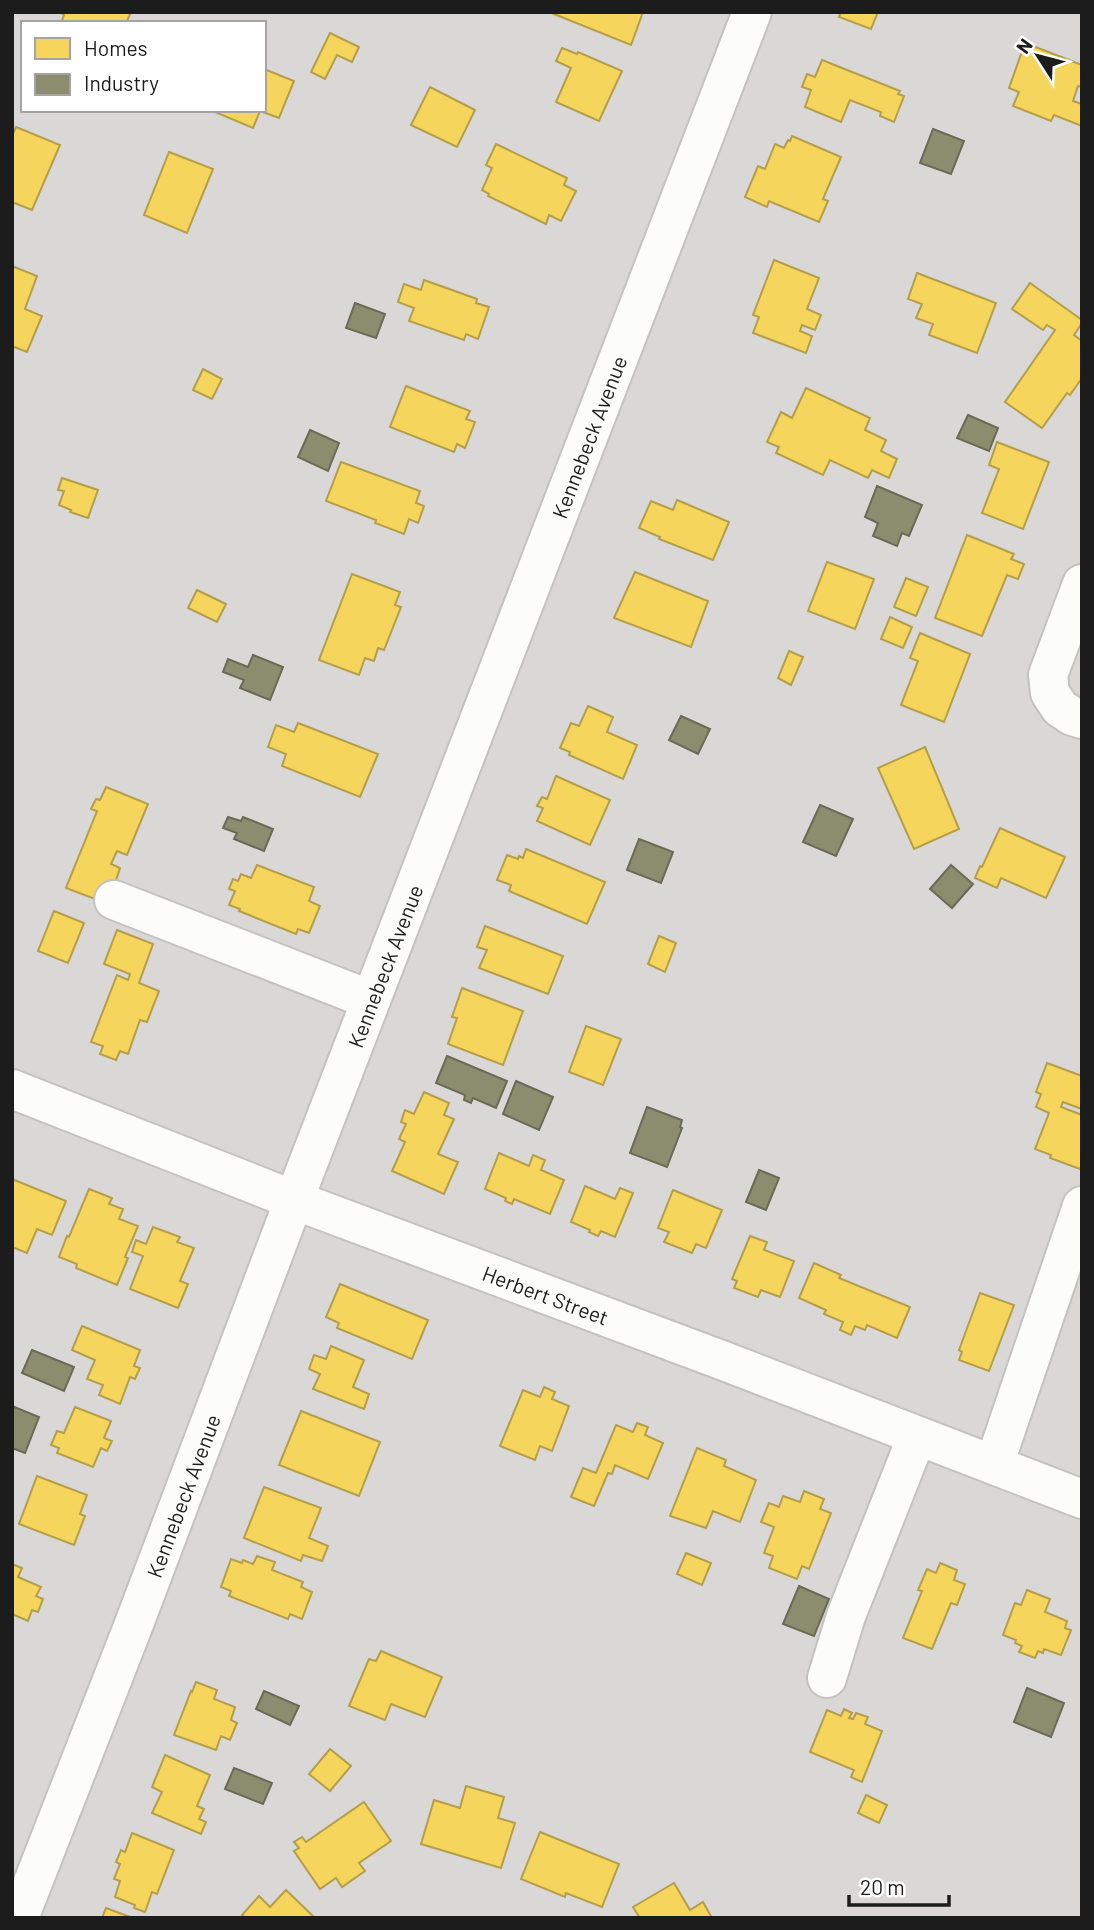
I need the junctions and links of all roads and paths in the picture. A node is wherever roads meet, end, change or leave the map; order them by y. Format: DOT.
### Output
graph roads {
  1 [pos="741,16"];
  2 [pos="1082,584"];
  3 [pos="1082,719"];
  4 [pos="114,900"];
  5 [pos="371,1000"];
  6 [pos="12,1089"];
  7 [pos="294,1200"];
  8 [pos="1082,1206"];
  9 [pos="917,1436"];
  10 [pos="994,1465"];
  11 [pos="1082,1499"];
  12 [pos="827,1678"];
  13 [pos="19,1918"];
  1 -- 5 [label="street, Kennebeck Avenue"];
  2 -- 3 [label="street"];
  4 -- 5 [label="street"];
  5 -- 7 [label="street, Kennebeck Avenue"];
  6 -- 7 [label="street, Herbert Street"];
  7 -- 9 [label="street, Herbert Street"];
  7 -- 13 [label="street, Kennebeck Avenue"];
  8 -- 10 [label="street"];
  9 -- 10 [label="street, Herbert Street"];
  9 -- 12 [label="street"];
  10 -- 11 [label="street, Herbert Street"];
}
